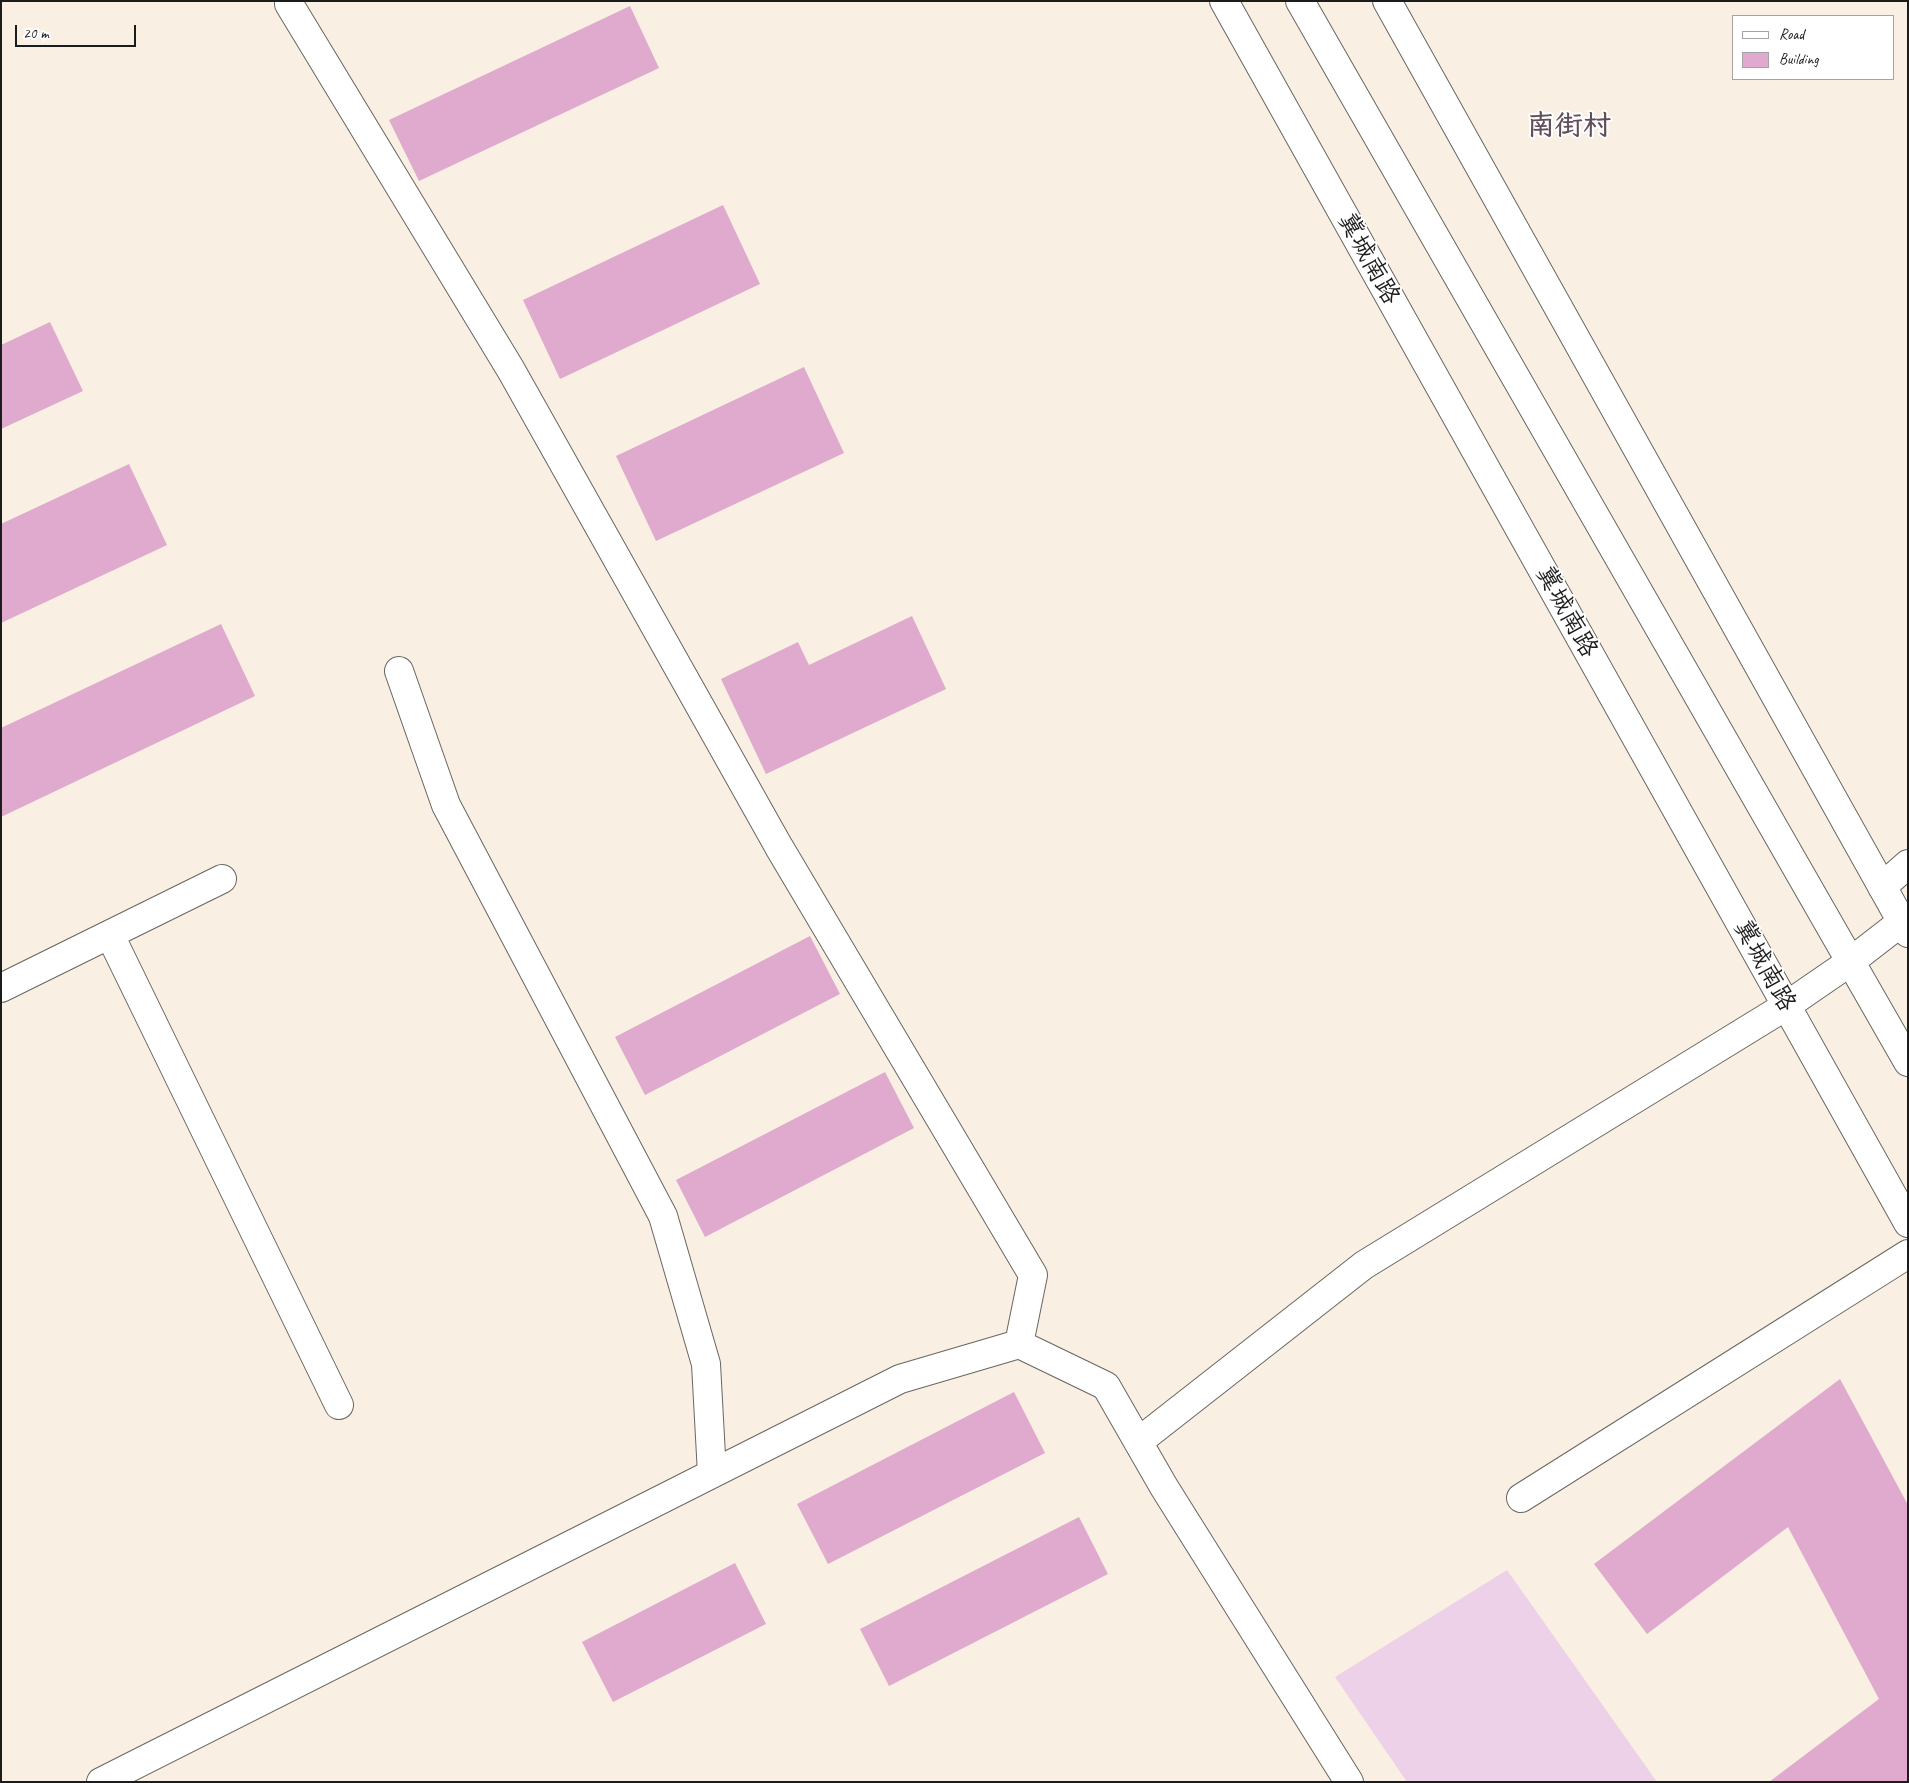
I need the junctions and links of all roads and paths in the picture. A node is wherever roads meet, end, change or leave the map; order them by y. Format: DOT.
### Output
graph roads {
  1 [pos="1224,1"];
  2 [pos="1300,1"];
  3 [pos="1387,1"];
  4 [pos="294,2"];
  5 [pos="399,671"];
  6 [pos="1908,864"];
  7 [pos="222,879"];
  8 [pos="1882,887"];
  9 [pos="1906,924"];
  10 [pos="110,935"];
  11 [pos="1850,962"];
  12 [pos="1,988"];
  13 [pos="1786,1006"];
  14 [pos="1908,1062"];
  15 [pos="1908,1223"];
  16 [pos="1908,1254"];
  17 [pos="1019,1344"];
  18 [pos="339,1405"];
  19 [pos="1138,1442"];
  20 [pos="712,1474"];
  21 [pos="1521,1498"];
  22 [pos="101,1782"];
  23 [pos="1349,1782"];
  1 -- 13 [label="street, 冀城南路"];
  2 -- 11 [label="street"];
  3 -- 8 [label="street"];
  4 -- 17 [label="street"];
  5 -- 20 [label="street"];
  6 -- 8 [label="street"];
  7 -- 10 [label="street"];
  8 -- 9 [label="street"];
  9 -- 11 [label="street"];
  10 -- 12 [label="street"];
  10 -- 18 [label="street"];
  11 -- 13 [label="street"];
  11 -- 14 [label="street"];
  13 -- 15 [label="street, 冀城南路"];
  13 -- 19 [label="street"];
  16 -- 21 [label="street"];
  17 -- 19 [label="street"];
  17 -- 20 [label="street"];
  19 -- 23 [label="street"];
  20 -- 22 [label="street"];
}
